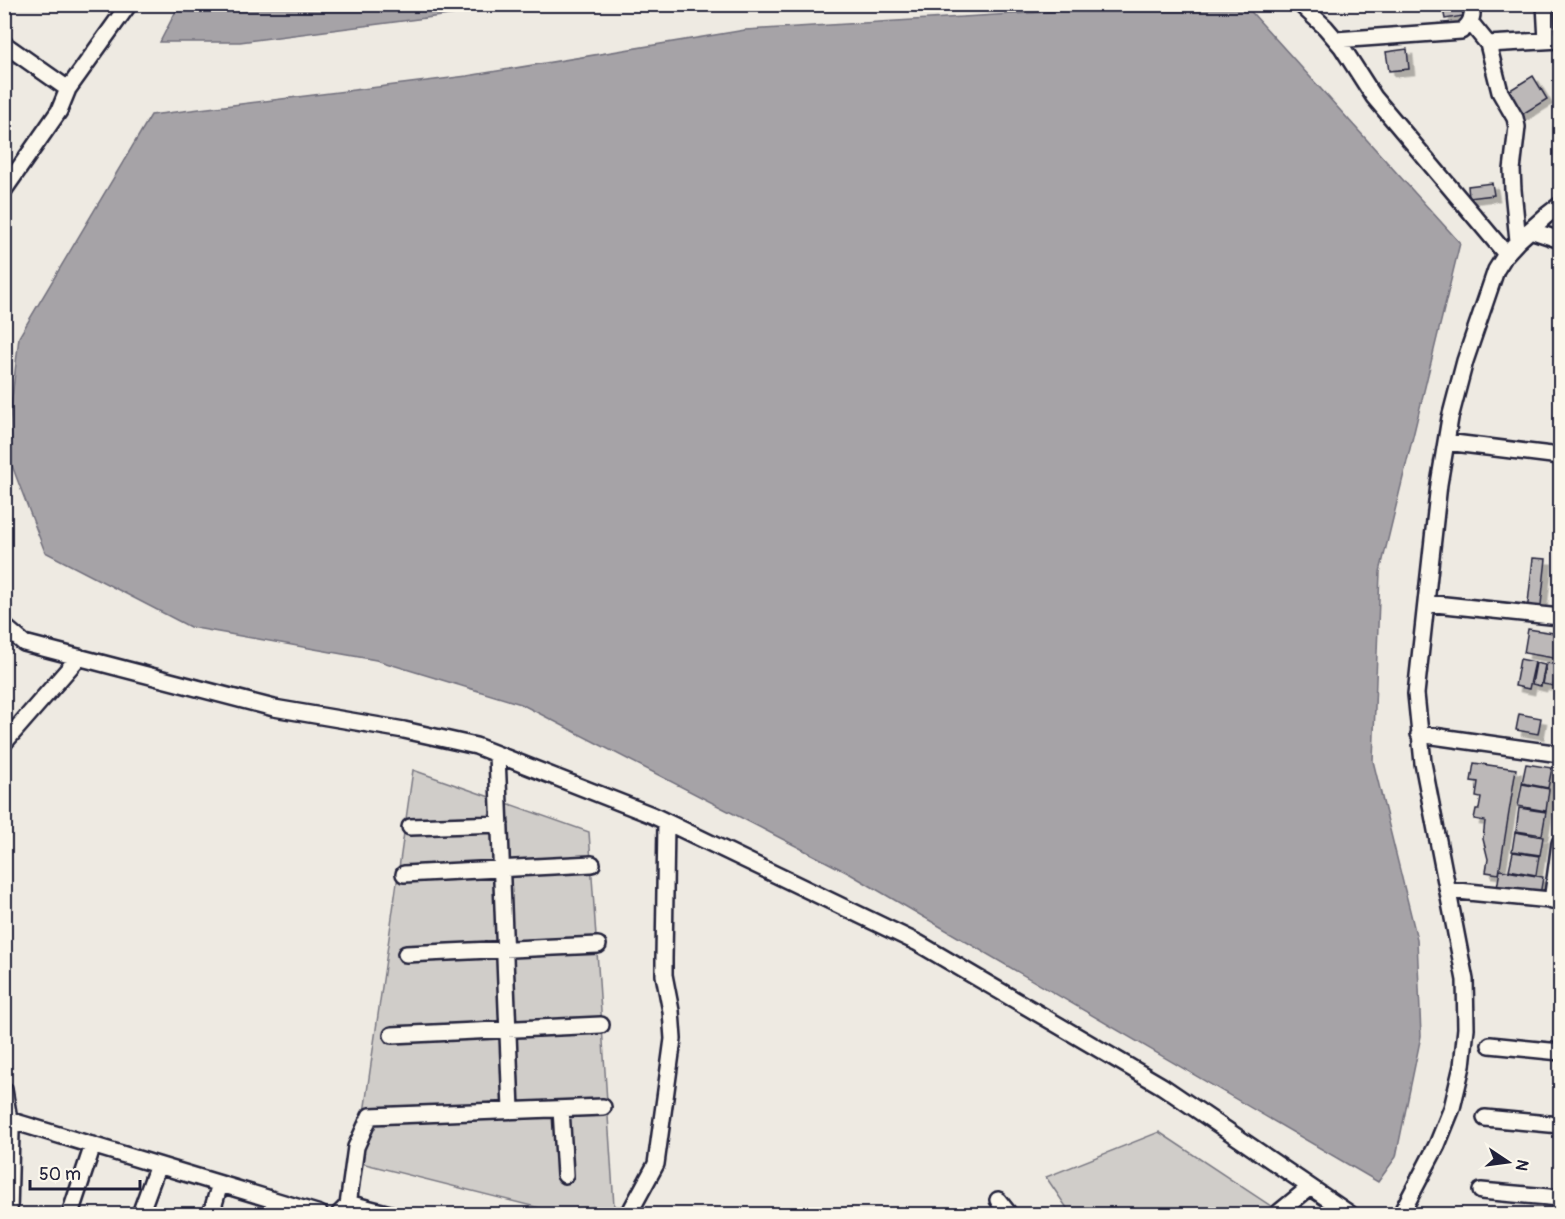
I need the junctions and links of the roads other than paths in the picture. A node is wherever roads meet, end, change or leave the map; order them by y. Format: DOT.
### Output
graph roads {
  1 [pos="129,4"];
  2 [pos="1300,4"];
  3 [pos="1472,4"];
  4 [pos="1545,4"];
  5 [pos="1470,22"];
  6 [pos="1336,40"];
  7 [pos="1554,40"];
  8 [pos="4,44"];
  9 [pos="1488,44"];
  10 [pos="68,89"];
  11 [pos="4,190"];
  12 [pos="1560,205"];
  13 [pos="1530,230"];
  14 [pos="1560,240"];
  15 [pos="1518,241"];
  16 [pos="1506,254"];
  17 [pos="1446,442"];
  18 [pos="1560,456"];
  19 [pos="1426,603"];
  20 [pos="1560,617"];
  21 [pos="4,626"];
  22 [pos="79,657"];
  23 [pos="1419,734"];
  24 [pos="4,743"];
  25 [pos="1560,753"];
  26 [pos="497,755"];
  27 [pos="666,822"];
  28 [pos="500,824"];
  29 [pos="410,827"];
  30 [pos="1560,843"];
  31 [pos="592,864"];
  32 [pos="502,868"];
  33 [pos="404,874"];
  34 [pos="1448,891"];
  35 [pos="1556,901"];
  36 [pos="598,945"];
  37 [pos="505,949"];
  38 [pos="406,954"];
  39 [pos="601,1025"];
  40 [pos="508,1029"];
  41 [pos="392,1035"];
  42 [pos="1490,1045"];
  43 [pos="1560,1052"];
  44 [pos="4,1090"];
  45 [pos="603,1107"];
  46 [pos="561,1109"];
  47 [pos="511,1110"];
  48 [pos="1485,1118"];
  49 [pos="9,1120"];
  50 [pos="1560,1125"];
  51 [pos="93,1145"];
  52 [pos="158,1165"];
  53 [pos="565,1175"];
  54 [pos="220,1184"];
  55 [pos="1310,1186"];
  56 [pos="1481,1191"];
  57 [pos="1560,1198"];
  58 [pos="998,1200"];
  59 [pos="283,1209"];
  60 [pos="344,1210"];
  61 [pos="384,1214"];
  62 [pos="9,1215"];
  63 [pos="70,1215"];
  64 [pos="140,1215"];
  65 [pos="211,1215"];
  66 [pos="320,1215"];
  67 [pos="626,1215"];
  68 [pos="1009,1215"];
  69 [pos="1277,1215"];
  70 [pos="1350,1215"];
  71 [pos="1401,1215"];
  1 -- 10 [label="street"];
  2 -- 6 [label="street"];
  3 -- 5 [label="street"];
  4 -- 7 [label="street"];
  5 -- 6 [label="street"];
  5 -- 9 [label="street"];
  6 -- 16 [label="street"];
  7 -- 9 [label="street"];
  8 -- 10 [label="street"];
  9 -- 15 [label="street"];
  10 -- 11 [label="street"];
  12 -- 13 [label="street"];
  13 -- 14 [label="street"];
  13 -- 15 [label="street"];
  15 -- 16 [label="street"];
  16 -- 17 [label="street"];
  17 -- 18 [label="street"];
  17 -- 19 [label="street"];
  19 -- 20 [label="street"];
  19 -- 23 [label="street"];
  21 -- 22 [label="street"];
  22 -- 24 [label="street"];
  22 -- 26 [label="street"];
  23 -- 25 [label="street"];
  23 -- 34 [label="street"];
  26 -- 27 [label="street"];
  26 -- 28 [label="street"];
  27 -- 55 [label="street"];
  27 -- 67 [label="street"];
  28 -- 29 [label="street"];
  28 -- 32 [label="street"];
  30 -- 35 [label="street"];
  31 -- 32 [label="street"];
  32 -- 33 [label="street"];
  32 -- 37 [label="street"];
  34 -- 35 [label="street"];
  34 -- 71 [label="street"];
  36 -- 37 [label="street"];
  37 -- 38 [label="street"];
  37 -- 40 [label="street"];
  39 -- 40 [label="street"];
  40 -- 41 [label="street"];
  40 -- 47 [label="street"];
  42 -- 43 [label="street"];
  44 -- 49 [label="street"];
  45 -- 46 [label="street"];
  46 -- 47 [label="street"];
  46 -- 53 [label="street"];
  47 -- 60 [label="street"];
  48 -- 50 [label="street"];
  49 -- 51 [label="street"];
  49 -- 62 [label="street"];
  51 -- 52 [label="street"];
  51 -- 63 [label="street"];
  52 -- 54 [label="street"];
  52 -- 64 [label="street"];
  54 -- 59 [label="street"];
  54 -- 65 [label="street"];
  55 -- 69 [label="street"];
  55 -- 70 [label="street"];
  56 -- 57 [label="street"];
  58 -- 68 [label="street"];
  59 -- 66 [label="street"];
  60 -- 61 [label="street"];
}
